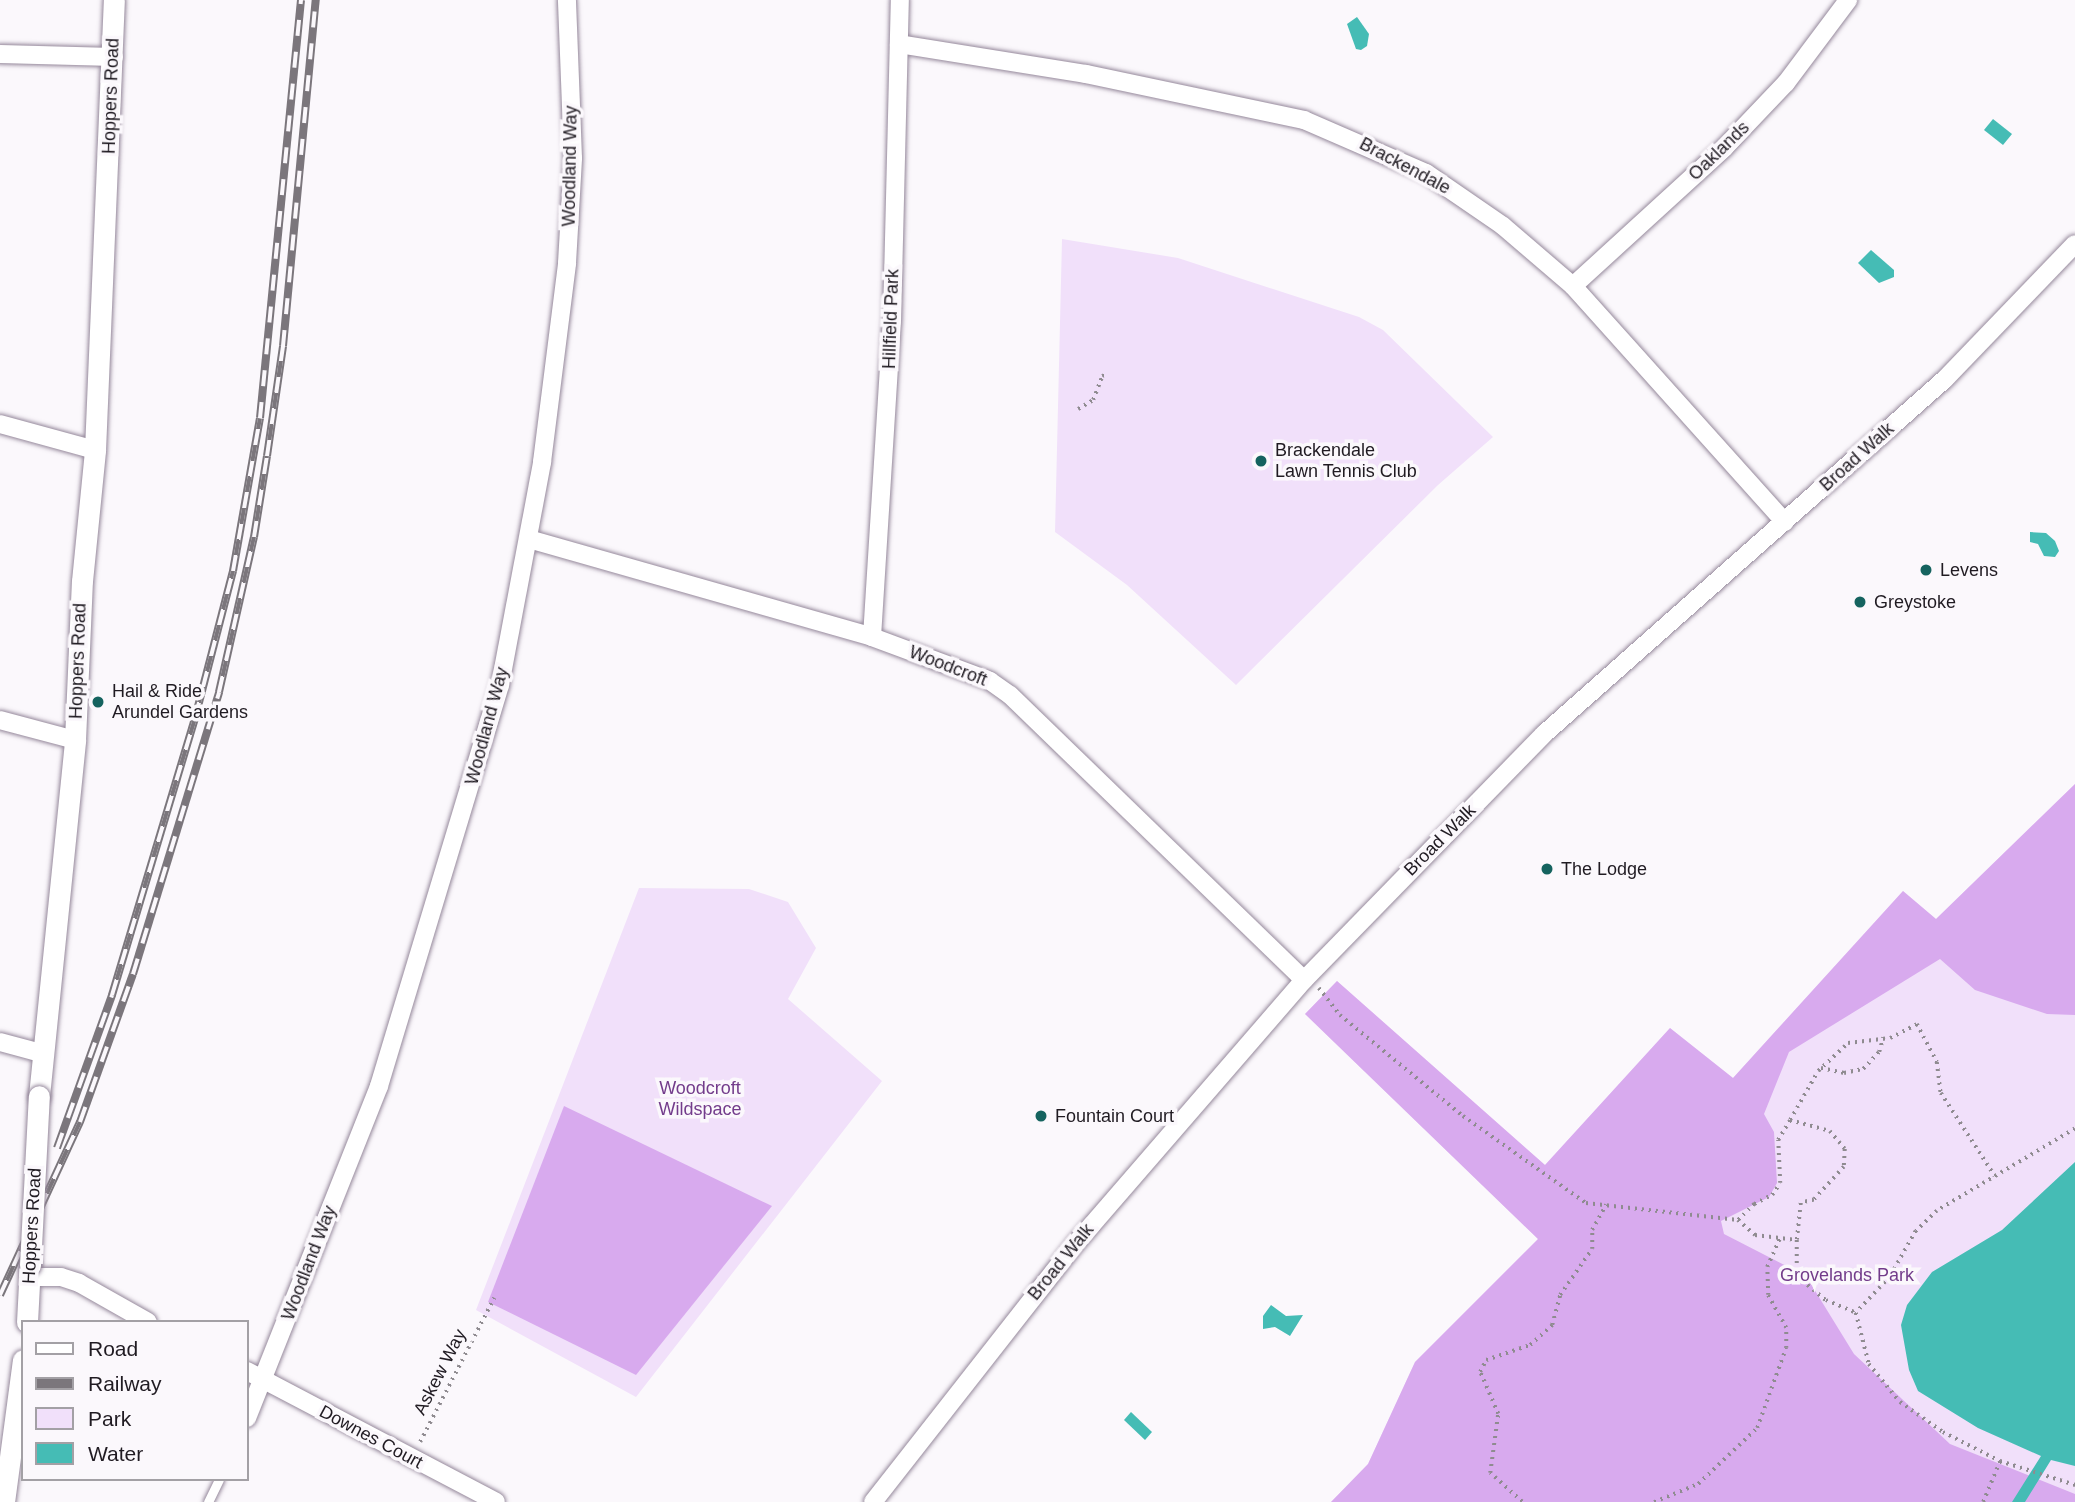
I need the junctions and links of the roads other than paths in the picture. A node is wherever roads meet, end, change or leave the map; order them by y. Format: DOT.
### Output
graph roads {
  1 [pos="114,0"];
  2 [pos="567,0"];
  3 [pos="900,0"];
  4 [pos="1848,0"];
  5 [pos="898,44"];
  6 [pos="0,54"];
  7 [pos="114,57"];
  8 [pos="2075,244"];
  9 [pos="1573,286"];
  10 [pos="0,424"];
  11 [pos="95,450"];
  12 [pos="1784,522"];
  13 [pos="529,539"];
  14 [pos="872,637"];
  15 [pos="0,720"];
  16 [pos="75,740"];
  17 [pos="1307,978"];
  18 [pos="0,1042"];
  19 [pos="41,1053"];
  20 [pos="30,1271"];
  21 [pos="27,1320"];
  22 [pos="144,1320"];
  23 [pos="248,1371"];
  24 [pos="21,1375"];
  25 [pos="264,1379"];
  26 [pos="248,1416"];
  27 [pos="218,1481"];
  28 [pos="4,1502"];
  29 [pos="208,1502"];
  30 [pos="496,1502"];
  31 [pos="873,1502"];
  1 -- 7 [label="street, Hoppers Road"];
  2 -- 13 [label="street, Woodland Way"];
  3 -- 5 [label="street, Hillfield Park"];
  4 -- 9 [label="street, Oaklands"];
  5 -- 9 [label="street, Brackendale"];
  5 -- 14 [label="street, Hillfield Park"];
  6 -- 7 [label="street"];
  7 -- 11 [label="street, Hoppers Road"];
  8 -- 12 [label="street, Broad Walk"];
  9 -- 12 [label="street, Brackendale"];
  10 -- 11 [label="street"];
  11 -- 16 [label="street, Hoppers Road"];
  12 -- 17 [label="street, Broad Walk"];
  13 -- 14 [label="street, Woodcroft"];
  13 -- 25 [label="street, Woodland Way"];
  14 -- 17 [label="street, Woodcroft"];
  15 -- 16 [label="street"];
  16 -- 19 [label="street, Hoppers Road"];
  17 -- 31 [label="street, Broad Walk"];
  18 -- 19 [label="street"];
  19 -- 20 [label="street, Hoppers Road, bridge"];
  20 -- 21 [label="street, Hoppers Road"];
  20 -- 22 [label="street"];
  23 -- 25 [label="street, Downes Court"];
  24 -- 28 [label="street"];
  25 -- 26 [label="street, Woodland Way"];
  25 -- 30 [label="street, Downes Court"];
  27 -- 29 [label="lane"];
}
